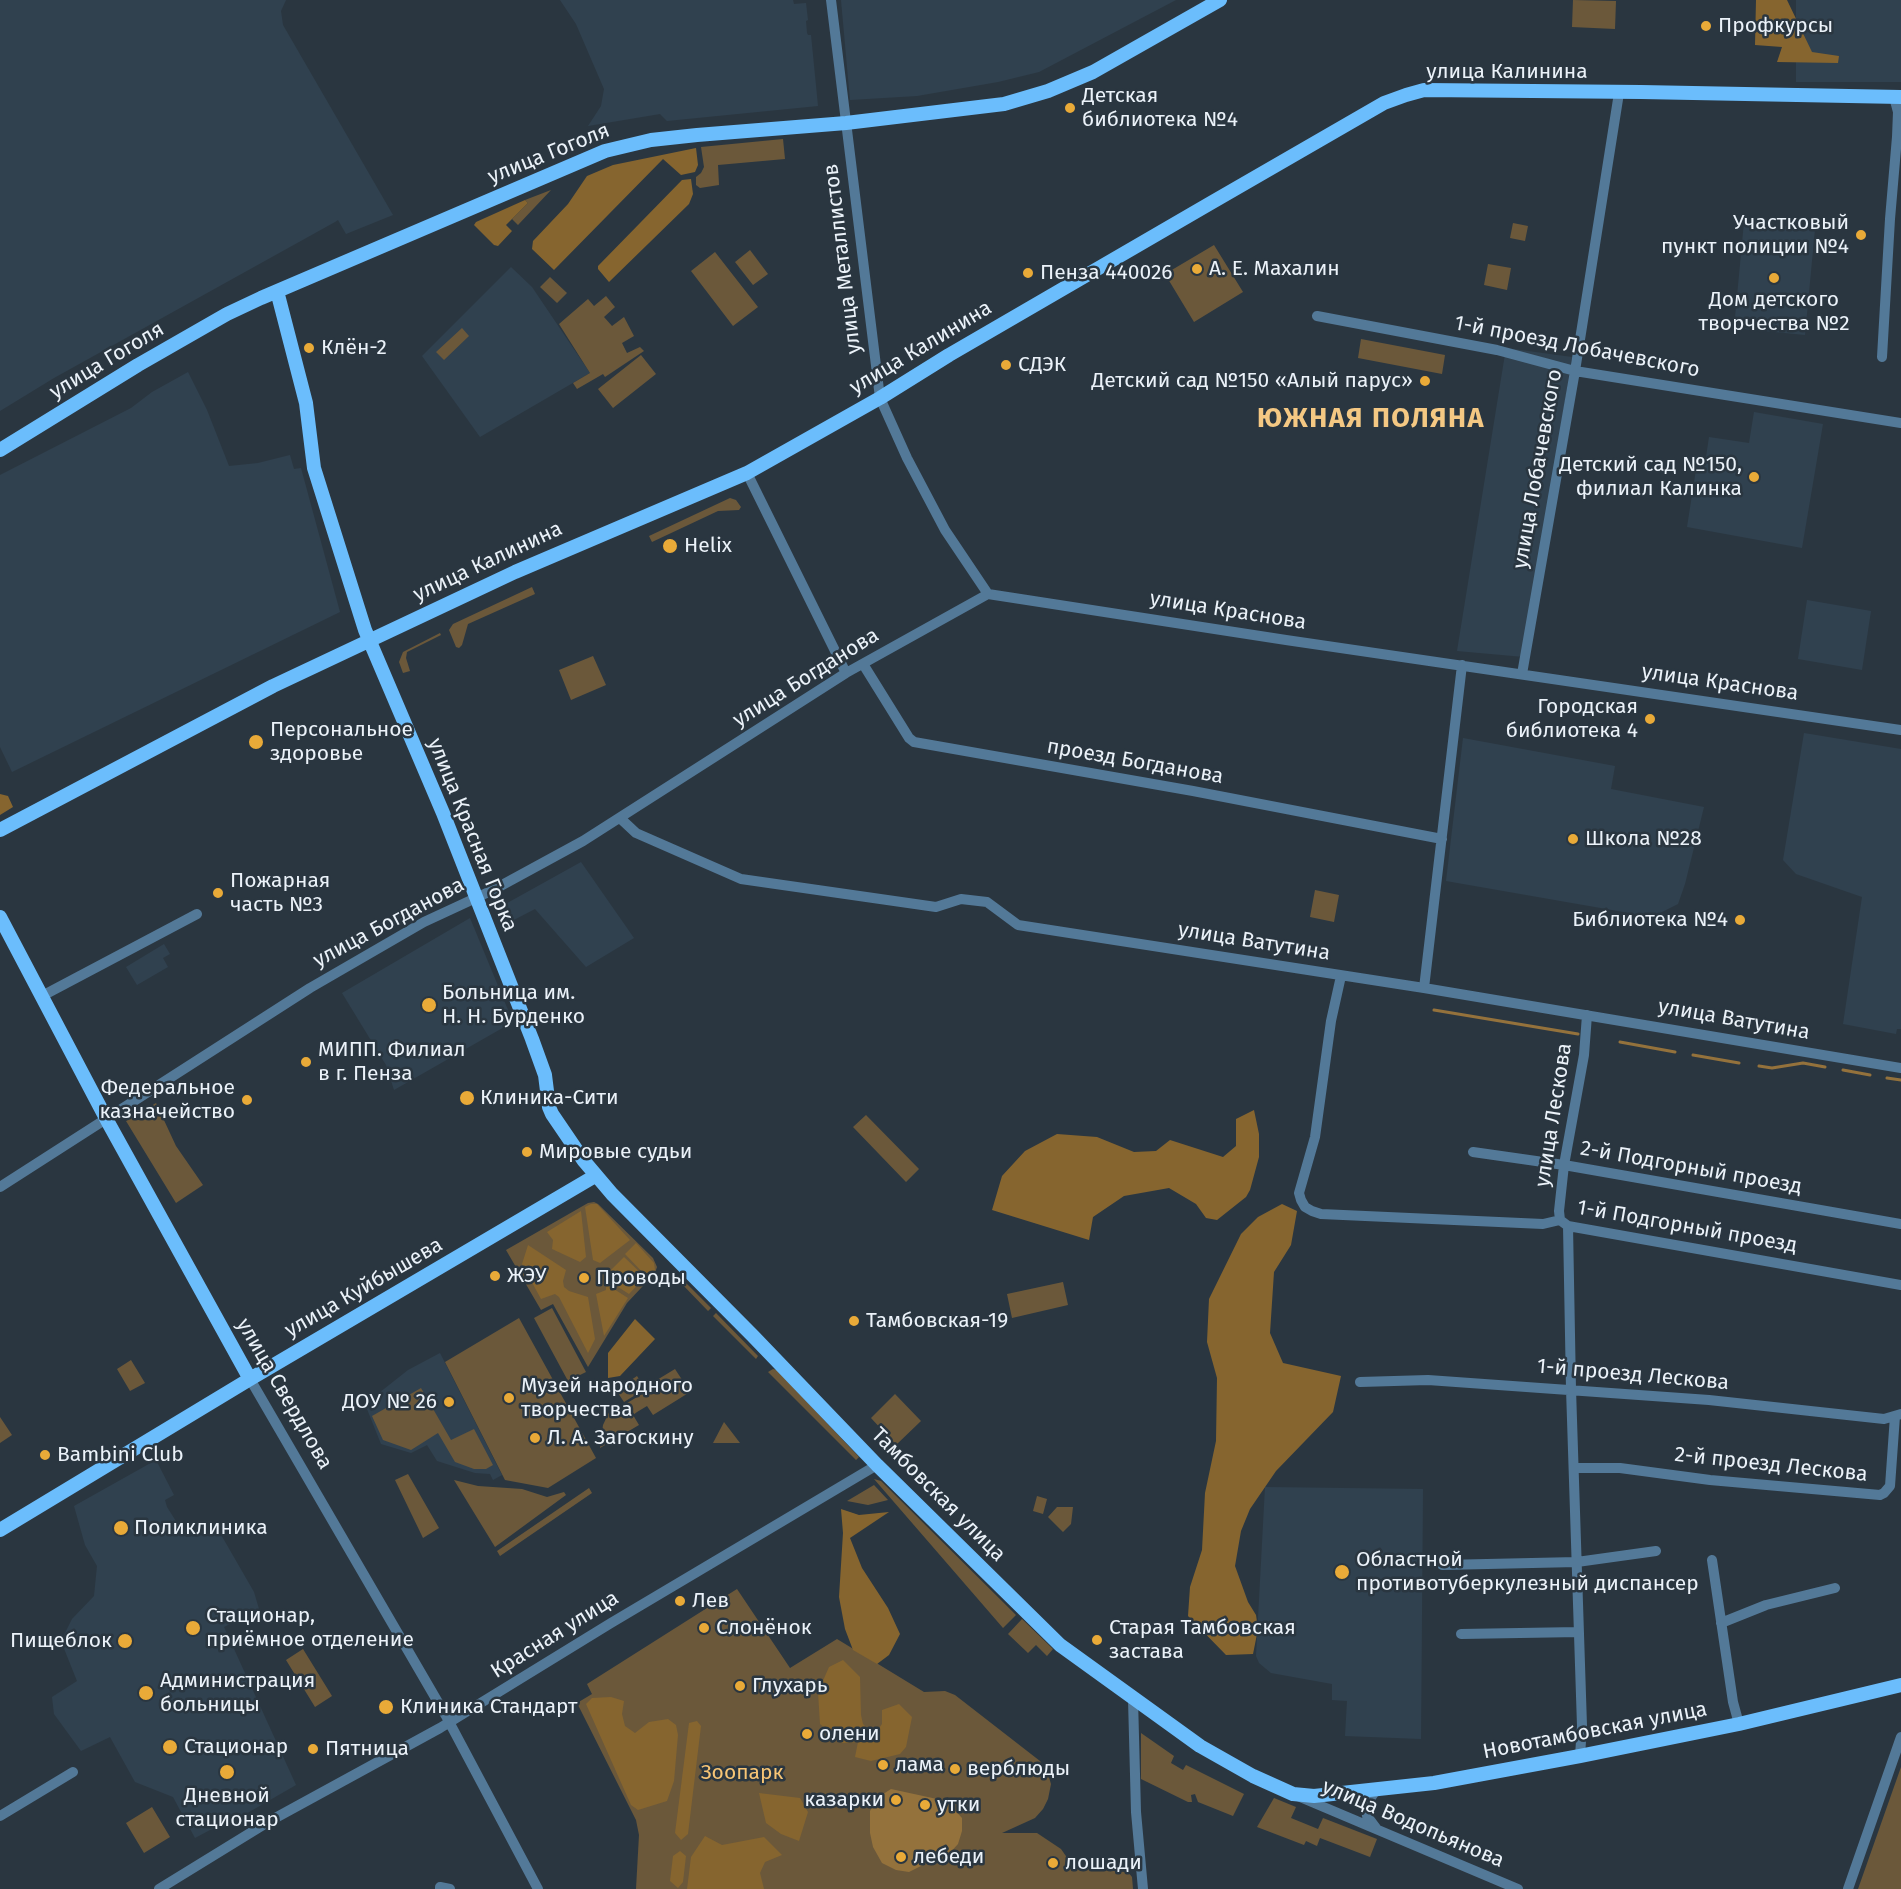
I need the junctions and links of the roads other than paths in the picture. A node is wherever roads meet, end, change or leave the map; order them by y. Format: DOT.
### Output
graph roads {
  1 [pos="831,0"];
  2 [pos="1220,0"];
  3 [pos="1618,93"];
  4 [pos="1898,97"];
  5 [pos="846,123"];
  6 [pos="277,291"];
  7 [pos="1317,316"];
  8 [pos="1882,357"];
  9 [pos="1575,371"];
  10 [pos="880,398"];
  11 [pos="1901,423"];
  12 [pos="0,450"];
  13 [pos="747,473"];
  14 [pos="988,594"];
  15 [pos="369,641"];
  16 [pos="863,664"];
  17 [pos="1462,665"];
  18 [pos="846,673"];
  19 [pos="1522,674"];
  20 [pos="1901,730"];
  21 [pos="621,819"];
  22 [pos="0,830"];
  23 [pos="1442,839"];
  24 [pos="476,898"];
  25 [pos="197,914"];
  26 [pos="0,917"];
  27 [pos="1341,976"];
  28 [pos="1424,988"];
  29 [pos="42,996"];
  30 [pos="1587,1016"];
  31 [pos="1901,1068"];
  32 [pos="106,1119"];
  33 [pos="1473,1152"];
  34 [pos="1564,1165"];
  35 [pos="595,1176"];
  36 [pos="0,1187"];
  37 [pos="1564,1223"];
  38 [pos="1901,1224"];
  39 [pos="1901,1285"];
  40 [pos="250,1378"];
  41 [pos="1360,1382"];
  42 [pos="1571,1389"];
  43 [pos="1898,1415"];
  44 [pos="877,1465"];
  45 [pos="1575,1468"];
  46 [pos="0,1530"];
  47 [pos="1656,1551"];
  48 [pos="1712,1560"];
  49 [pos="1577,1563"];
  50 [pos="1442,1565"];
  51 [pos="1835,1588"];
  52 [pos="1721,1623"];
  53 [pos="1579,1632"];
  54 [pos="1461,1634"];
  55 [pos="1901,1685"];
  56 [pos="1133,1699"];
  57 [pos="450,1723"];
  58 [pos="1738,1724"];
  59 [pos="1901,1737"];
  60 [pos="1580,1756"];
  61 [pos="74,1772"];
  62 [pos="1376,1790"];
  63 [pos="1293,1794"];
  64 [pos="0,1816"];
  65 [pos="1378,1830"];
  66 [pos="159,1889"];
  67 [pos="440,1889"];
  68 [pos="450,1889"];
  69 [pos="538,1889"];
  70 [pos="1143,1889"];
  71 [pos="1518,1889"];
  72 [pos="1848,1889"];
  1 -- 5 [label="street, улица Металлистов"];
  2 -- 5 [label="main road, улица Гоголя"];
  3 -- 4 [label="main road, улица Калинина"];
  3 -- 9 [label="street, улица Лобачевского"];
  3 -- 10 [label="main road, улица Калинина"];
  4 -- 8 [label="street"];
  5 -- 6 [label="main road, улица Гоголя"];
  5 -- 10 [label="street, улица Металлистов"];
  6 -- 12 [label="main road, улица Гоголя"];
  6 -- 15 [label="main road, улица Красная Горка"];
  7 -- 9 [label="street, 1-й проезд Лобачевского"];
  9 -- 11 [label="street, 1-й проезд Лобачевского"];
  9 -- 19 [label="street, улица Лобачевского"];
  10 -- 13 [label="main road, улица Калинина"];
  10 -- 14 [label="street, улица Металлистов"];
  13 -- 15 [label="main road, улица Калинина"];
  13 -- 18 [label="street"];
  14 -- 16 [label="street, улица Богданова"];
  14 -- 17 [label="street, улица Краснова"];
  15 -- 22 [label="main road, улица Калинина"];
  15 -- 24 [label="main road, улица Красная Горка"];
  16 -- 18 [label="street, улица Богданова"];
  16 -- 23 [label="street, проезд Богданова"];
  17 -- 19 [label="street, улица Краснова"];
  17 -- 23 [label="street"];
  18 -- 21 [label="street, улица Богданова"];
  19 -- 20 [label="street, улица Краснова"];
  21 -- 24 [label="street, улица Богданова"];
  21 -- 27 [label="street, улица Ватутина"];
  23 -- 28 [label="street"];
  24 -- 32 [label="street, улица Богданова"];
  24 -- 35 [label="main road, улица Красная Горка"];
  25 -- 29 [label="street"];
  26 -- 29 [label="main road, улица Свердлова"];
  27 -- 28 [label="street, улица Ватутина"];
  27 -- 37 [label="street, 1-й Подгорный проезд"];
  28 -- 30 [label="street, улица Ватутина"];
  29 -- 32 [label="main road, улица Свердлова"];
  30 -- 31 [label="street, улица Ватутина"];
  30 -- 34 [label="street, улица Лескова"];
  32 -- 36 [label="street, улица Богданова"];
  32 -- 40 [label="main road, улица Свердлова"];
  33 -- 34 [label="street, 2-й Подгорный проезд"];
  34 -- 37 [label="street, улица Лескова"];
  34 -- 38 [label="street, 2-й Подгорный проезд"];
  35 -- 40 [label="main road, улица Куйбышева"];
  35 -- 44 [label="main road, Тамбовская улица"];
  37 -- 39 [label="street, 1-й Подгорный проезд"];
  37 -- 42 [label="street, улица Лескова"];
  40 -- 46 [label="main road, улица Куйбышева"];
  40 -- 57 [label="street, улица Свердлова"];
  41 -- 42 [label="street, 1-й проезд Лескова"];
  42 -- 43 [label="street, 1-й проезд Лескова"];
  42 -- 45 [label="street, улица Лескова"];
  43 -- 45 [label="street, 2-й проезд Лескова"];
  44 -- 56 [label="main road, Тамбовская улица"];
  44 -- 57 [label="street, Красная улица"];
  45 -- 49 [label="street, улица Лескова"];
  47 -- 49 [label="street"];
  48 -- 52 [label="street"];
  49 -- 50 [label="street"];
  49 -- 53 [label="street, улица Лескова"];
  51 -- 52 [label="street"];
  52 -- 58 [label="street"];
  53 -- 54 [label="street"];
  53 -- 60 [label="street, улица Лескова"];
  55 -- 58 [label="main road, Новотамбовская улица"];
  56 -- 63 [label="main road, Тамбовская улица"];
  56 -- 70 [label="street"];
  57 -- 66 [label="street, Красная улица"];
  57 -- 69 [label="street, улица Свердлова"];
  58 -- 60 [label="main road, Новотамбовская улица"];
  59 -- 72 [label="street"];
  60 -- 62 [label="main road, Новотамбовская улица"];
  61 -- 64 [label="street"];
  62 -- 63 [label="main road, Новотамбовская улица"];
  62 -- 65 [label="street"];
  63 -- 65 [label="street, улица Водопьянова"];
  65 -- 71 [label="street, улица Водопьянова"];
  67 -- 68 [label="street"];
}
